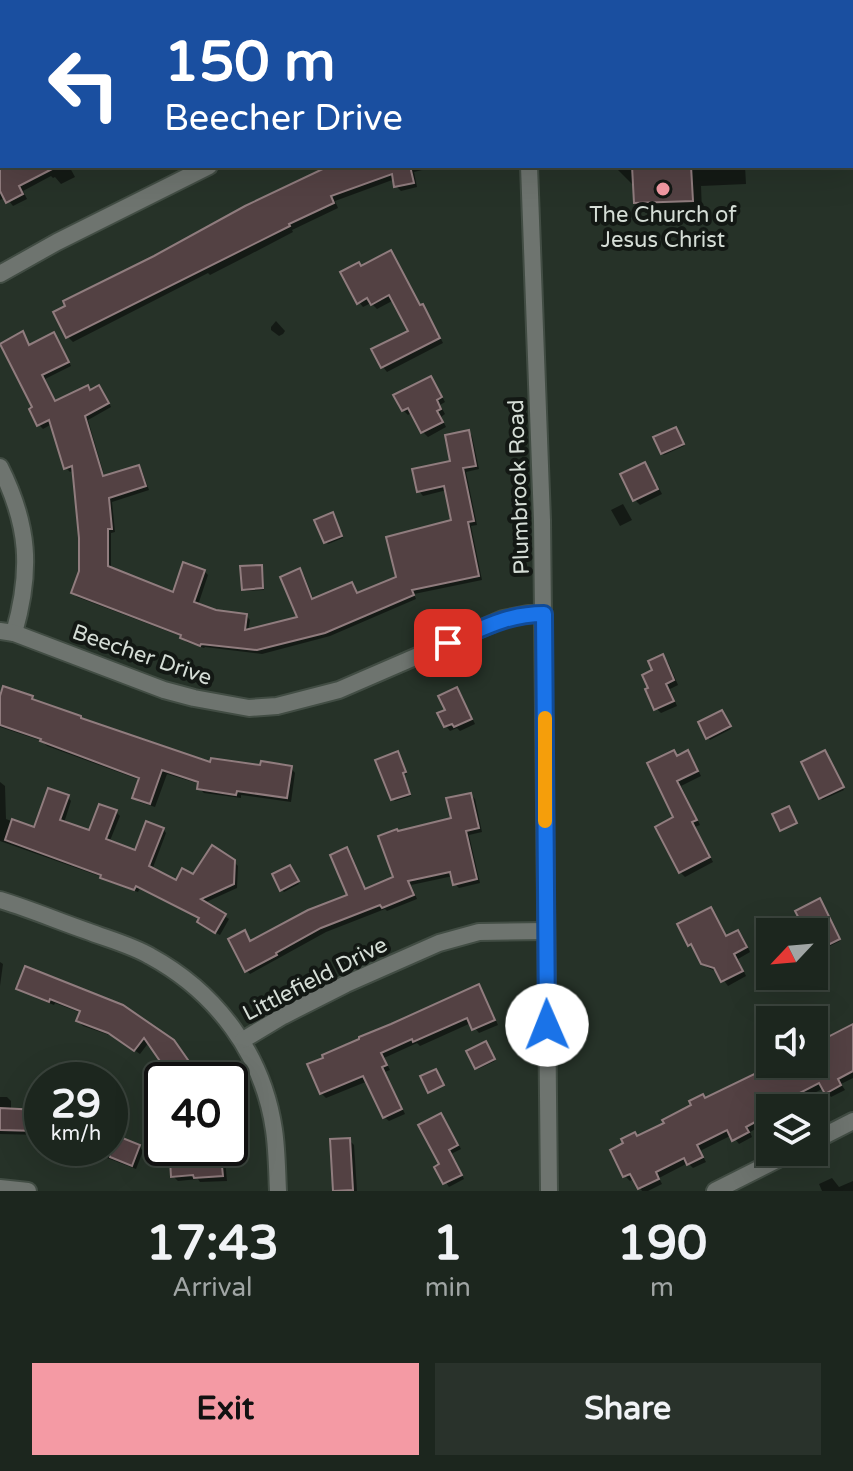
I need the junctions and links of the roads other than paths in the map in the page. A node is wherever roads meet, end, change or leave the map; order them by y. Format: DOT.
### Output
graph roads {
  1 [pos="205,168"];
  2 [pos="529,168"];
  3 [pos="0,274"];
  4 [pos="0,467"];
  5 [pos="544,614"];
  6 [pos="7,632"];
  7 [pos="0,900"];
  8 [pos="546,931"];
  9 [pos="243,1040"];
  10 [pos="853,1121"];
  11 [pos="828,1134"];
  12 [pos="764,1166"];
  13 [pos="0,1188"];
  14 [pos="28,1191"];
  15 [pos="278,1191"];
  16 [pos="549,1191"];
  17 [pos="715,1191"];
  1 -- 3 [label="street"];
  2 -- 5 [label="street, Plumbrook Road"];
  4 -- 6 [label="street"];
  5 -- 6 [label="street, Beecher Drive"];
  5 -- 8 [label="street, Plumbrook Road"];
  7 -- 9 [label="street, Littlefield Drive"];
  8 -- 9 [label="street, Littlefield Drive"];
  8 -- 16 [label="street, Plumbrook Road"];
  9 -- 15 [label="street"];
  10 -- 11 [label="street"];
  12 -- 17 [label="street"];
  13 -- 14 [label="street"];
}
